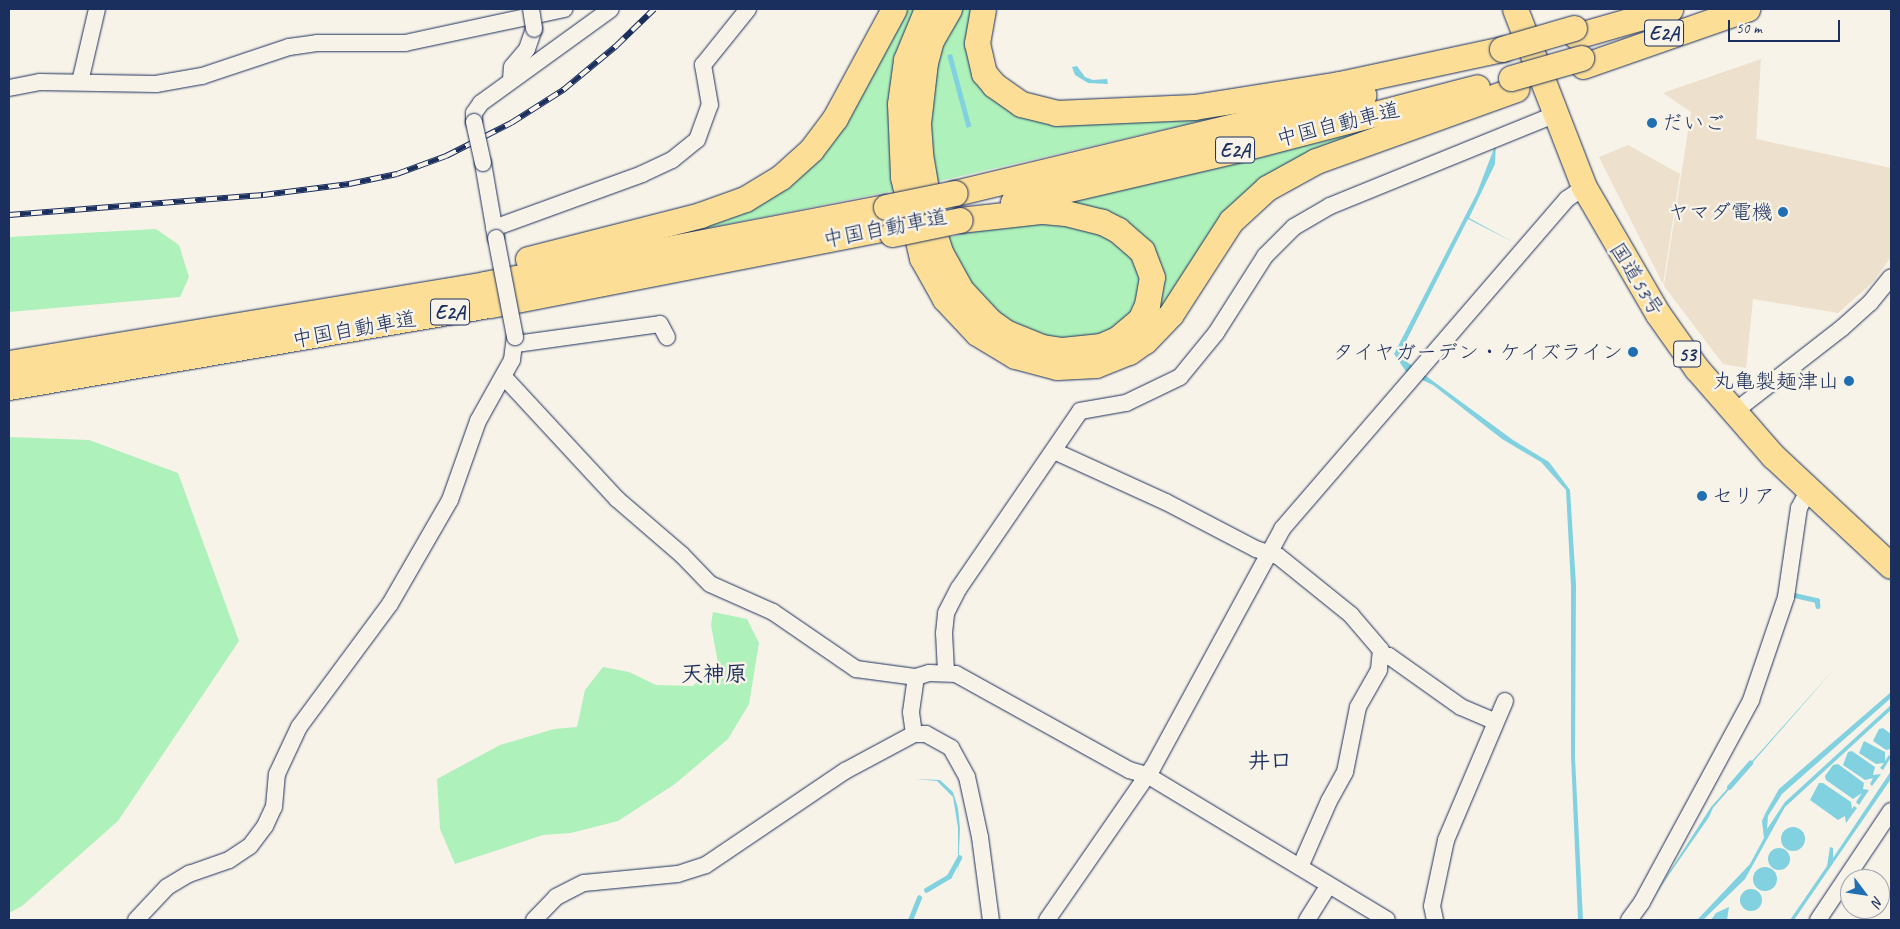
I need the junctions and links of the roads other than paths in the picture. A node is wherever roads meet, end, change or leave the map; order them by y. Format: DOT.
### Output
graph roads {
  1 [pos="97,9"];
  2 [pos="531,9"];
  3 [pos="564,9"];
  4 [pos="611,9"];
  5 [pos="748,9"];
  6 [pos="894,9"];
  7 [pos="927,9"];
  8 [pos="949,9"];
  9 [pos="983,9"];
  10 [pos="1515,9"];
  11 [pos="1531,9"];
  12 [pos="1646,9"];
  13 [pos="1670,9"];
  14 [pos="1747,9"];
  15 [pos="1578,47"];
  16 [pos="1508,68"];
  17 [pos="511,80"];
  18 [pos="80,82"];
  19 [pos="9,88"];
  20 [pos="1551,105"];
  21 [pos="1584,187"];
  22 [pos="958,209"];
  23 [pos="889,222"];
  24 [pos="495,233"];
  25 [pos="1891,277"];
  26 [pos="1885,295"];
  27 [pos="329,310"];
  28 [pos="667,337"];
  29 [pos="515,340"];
  30 [pos="9,363"];
  31 [pos="504,377"];
  32 [pos="9,386"];
  33 [pos="1734,412"];
  34 [pos="1054,451"];
  35 [pos="1808,491"];
  36 [pos="1269,552"];
  37 [pos="1891,566"];
  38 [pos="1383,656"];
  39 [pos="946,672"];
  40 [pos="916,677"];
  41 [pos="1505,700"];
  42 [pos="1494,721"];
  43 [pos="914,734"];
  44 [pos="1147,776"];
  45 [pos="1891,811"];
  46 [pos="1300,867"];
  47 [pos="1328,887"];
  48 [pos="136,920"];
  49 [pos="534,920"];
  50 [pos="991,920"];
  51 [pos="1047,920"];
  52 [pos="1307,920"];
  53 [pos="1387,920"];
  54 [pos="1434,920"];
  55 [pos="1629,920"];
  56 [pos="1818,920"];
  1 -- 18 [label="street"];
  2 -- 17 [label="street, bridge"];
  3 -- 18 [label="street"];
  4 -- 17 [label="street"];
  5 -- 24 [label="street"];
  6 -- 27 [label="highway"];
  7 -- 16 [label="highway"];
  8 -- 22 [label="highway"];
  9 -- 16 [label="highway"];
  10 -- 20 [label="highway, 国道53号 / 53"];
  11 -- 20 [label="highway, 国道53号 / 53"];
  12 -- 15 [label="highway"];
  13 -- 15 [label="highway, 中国自動車道 / E2A"];
  14 -- 15 [label="highway, 中国自動車道 / E2A"];
  15 -- 16 [label="highway, 中国自動車道 / E2A, bridge"];
  16 -- 22 [label="highway, 中国自動車道 / E2A"];
  17 -- 24 [label="street, bridge"];
  18 -- 19 [label="street"];
  20 -- 21 [label="highway, 国道53号 / 53"];
  20 -- 34 [label="street"];
  21 -- 33 [label="highway, 国道53号 / 53"];
  21 -- 36 [label="street"];
  22 -- 23 [label="highway, 中国自動車道 / E2A"];
  23 -- 27 [label="highway, 中国自動車道 / E2A"];
  23 -- 32 [label="highway, 中国自動車道 / E2A"];
  24 -- 29 [label="street, bridge"];
  25 -- 26 [label="street"];
  26 -- 33 [label="street"];
  27 -- 30 [label="highway, 中国自動車道 / E2A"];
  28 -- 29 [label="street"];
  29 -- 31 [label="street"];
  31 -- 40 [label="street"];
  31 -- 48 [label="street"];
  33 -- 35 [label="highway, 国道53号 / 53"];
  34 -- 36 [label="street"];
  34 -- 39 [label="street"];
  35 -- 37 [label="highway, 国道53号 / 53"];
  35 -- 55 [label="street"];
  36 -- 38 [label="street"];
  36 -- 44 [label="street"];
  38 -- 42 [label="street"];
  38 -- 46 [label="street"];
  39 -- 40 [label="street"];
  39 -- 44 [label="street"];
  40 -- 43 [label="street"];
  41 -- 42 [label="street"];
  42 -- 54 [label="street"];
  43 -- 49 [label="street"];
  43 -- 50 [label="street"];
  44 -- 46 [label="street"];
  44 -- 51 [label="street"];
  45 -- 56 [label="street"];
  46 -- 47 [label="street"];
  47 -- 52 [label="street"];
  47 -- 53 [label="street"];
}
